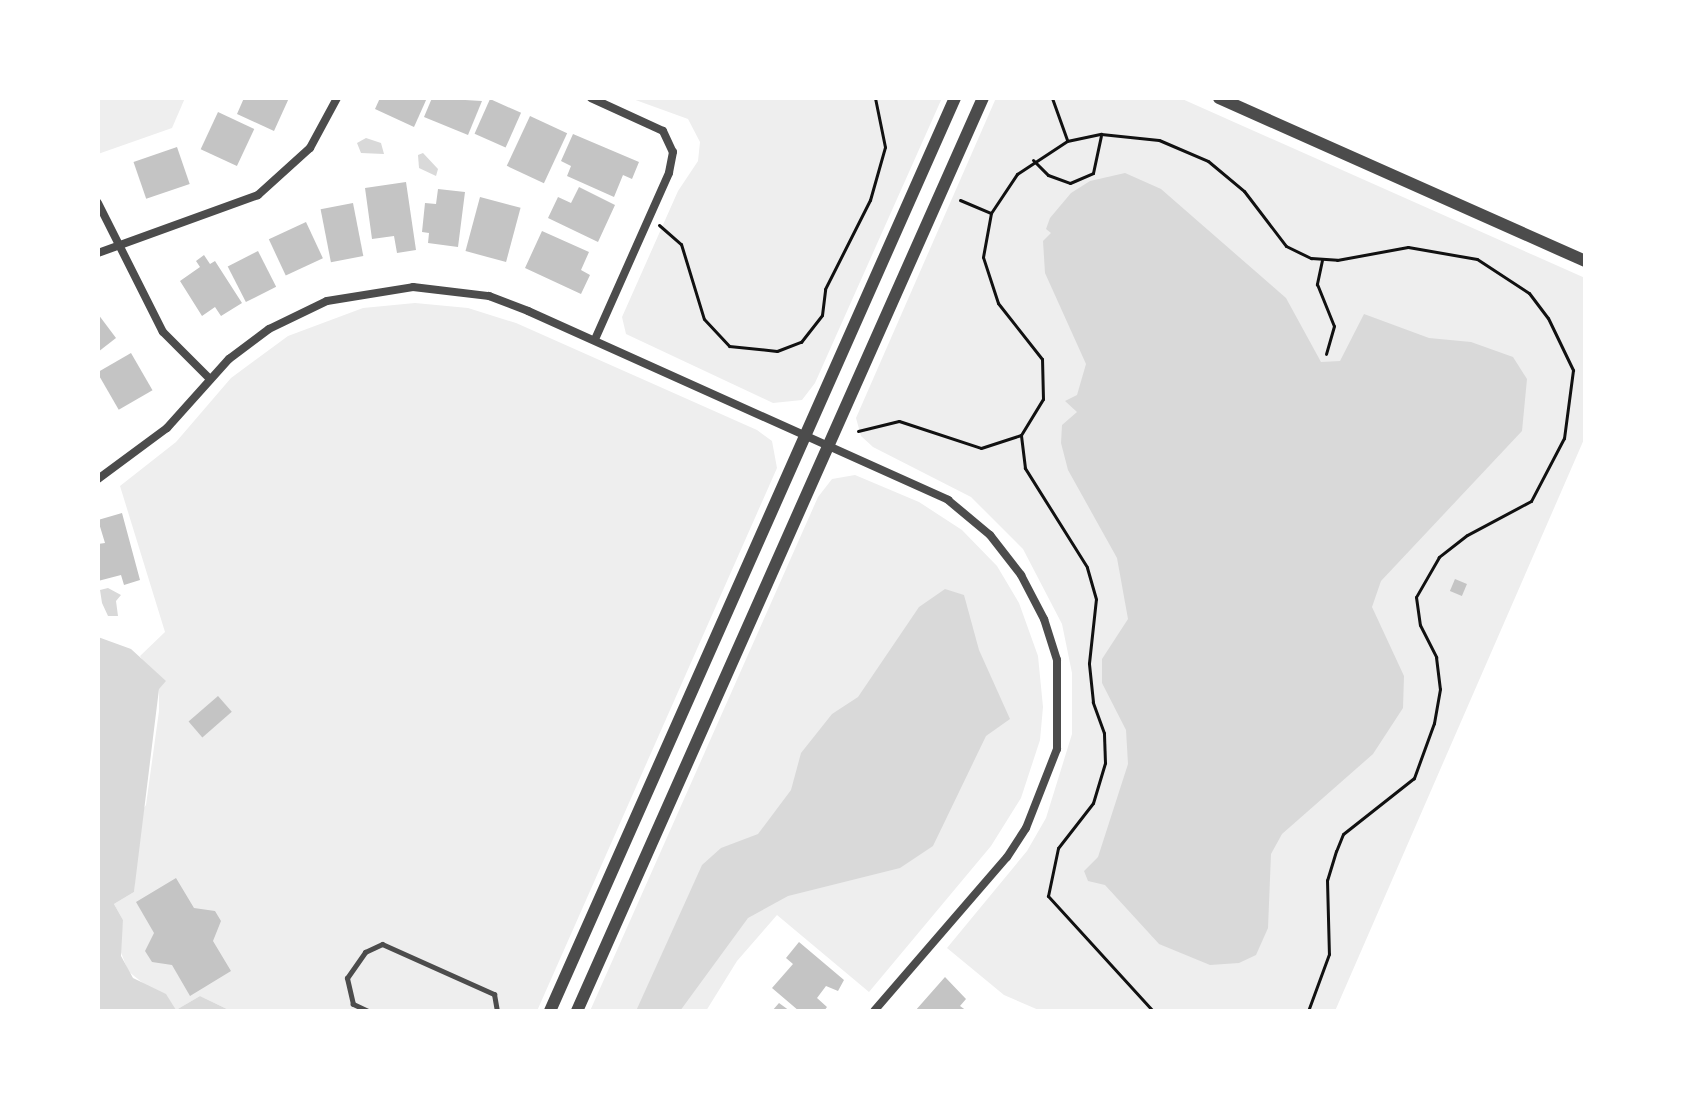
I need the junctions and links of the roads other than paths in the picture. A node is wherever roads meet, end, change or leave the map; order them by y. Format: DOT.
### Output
graph roads {
  1 [pos="337,98"];
  2 [pos="591,98"];
  3 [pos="955,98"];
  4 [pos="983,98"];
  5 [pos="1219,98"];
  6 [pos="98,203"];
  7 [pos="117,246"];
  8 [pos="98,253"];
  9 [pos="1585,261"];
  10 [pos="595,339"];
  11 [pos="209,378"];
  12 [pos="806,435"];
  13 [pos="830,445"];
  14 [pos="98,479"];
  15 [pos="368,1011"];
  16 [pos="497,1011"];
  17 [pos="550,1011"];
  18 [pos="577,1011"];
  19 [pos="874,1011"];
  1 -- 7 [label="street"];
  2 -- 10 [label="street"];
  3 -- 12 [label="street"];
  4 -- 13 [label="street"];
  5 -- 9 [label="street"];
  6 -- 7 [label="street"];
  7 -- 8 [label="street"];
  7 -- 11 [label="street"];
  10 -- 11 [label="street"];
  10 -- 12 [label="street"];
  11 -- 14 [label="street"];
  12 -- 13 [label="street"];
  12 -- 17 [label="street"];
  13 -- 18 [label="street"];
  13 -- 19 [label="street"];
  15 -- 16 [label="lane"];
}
